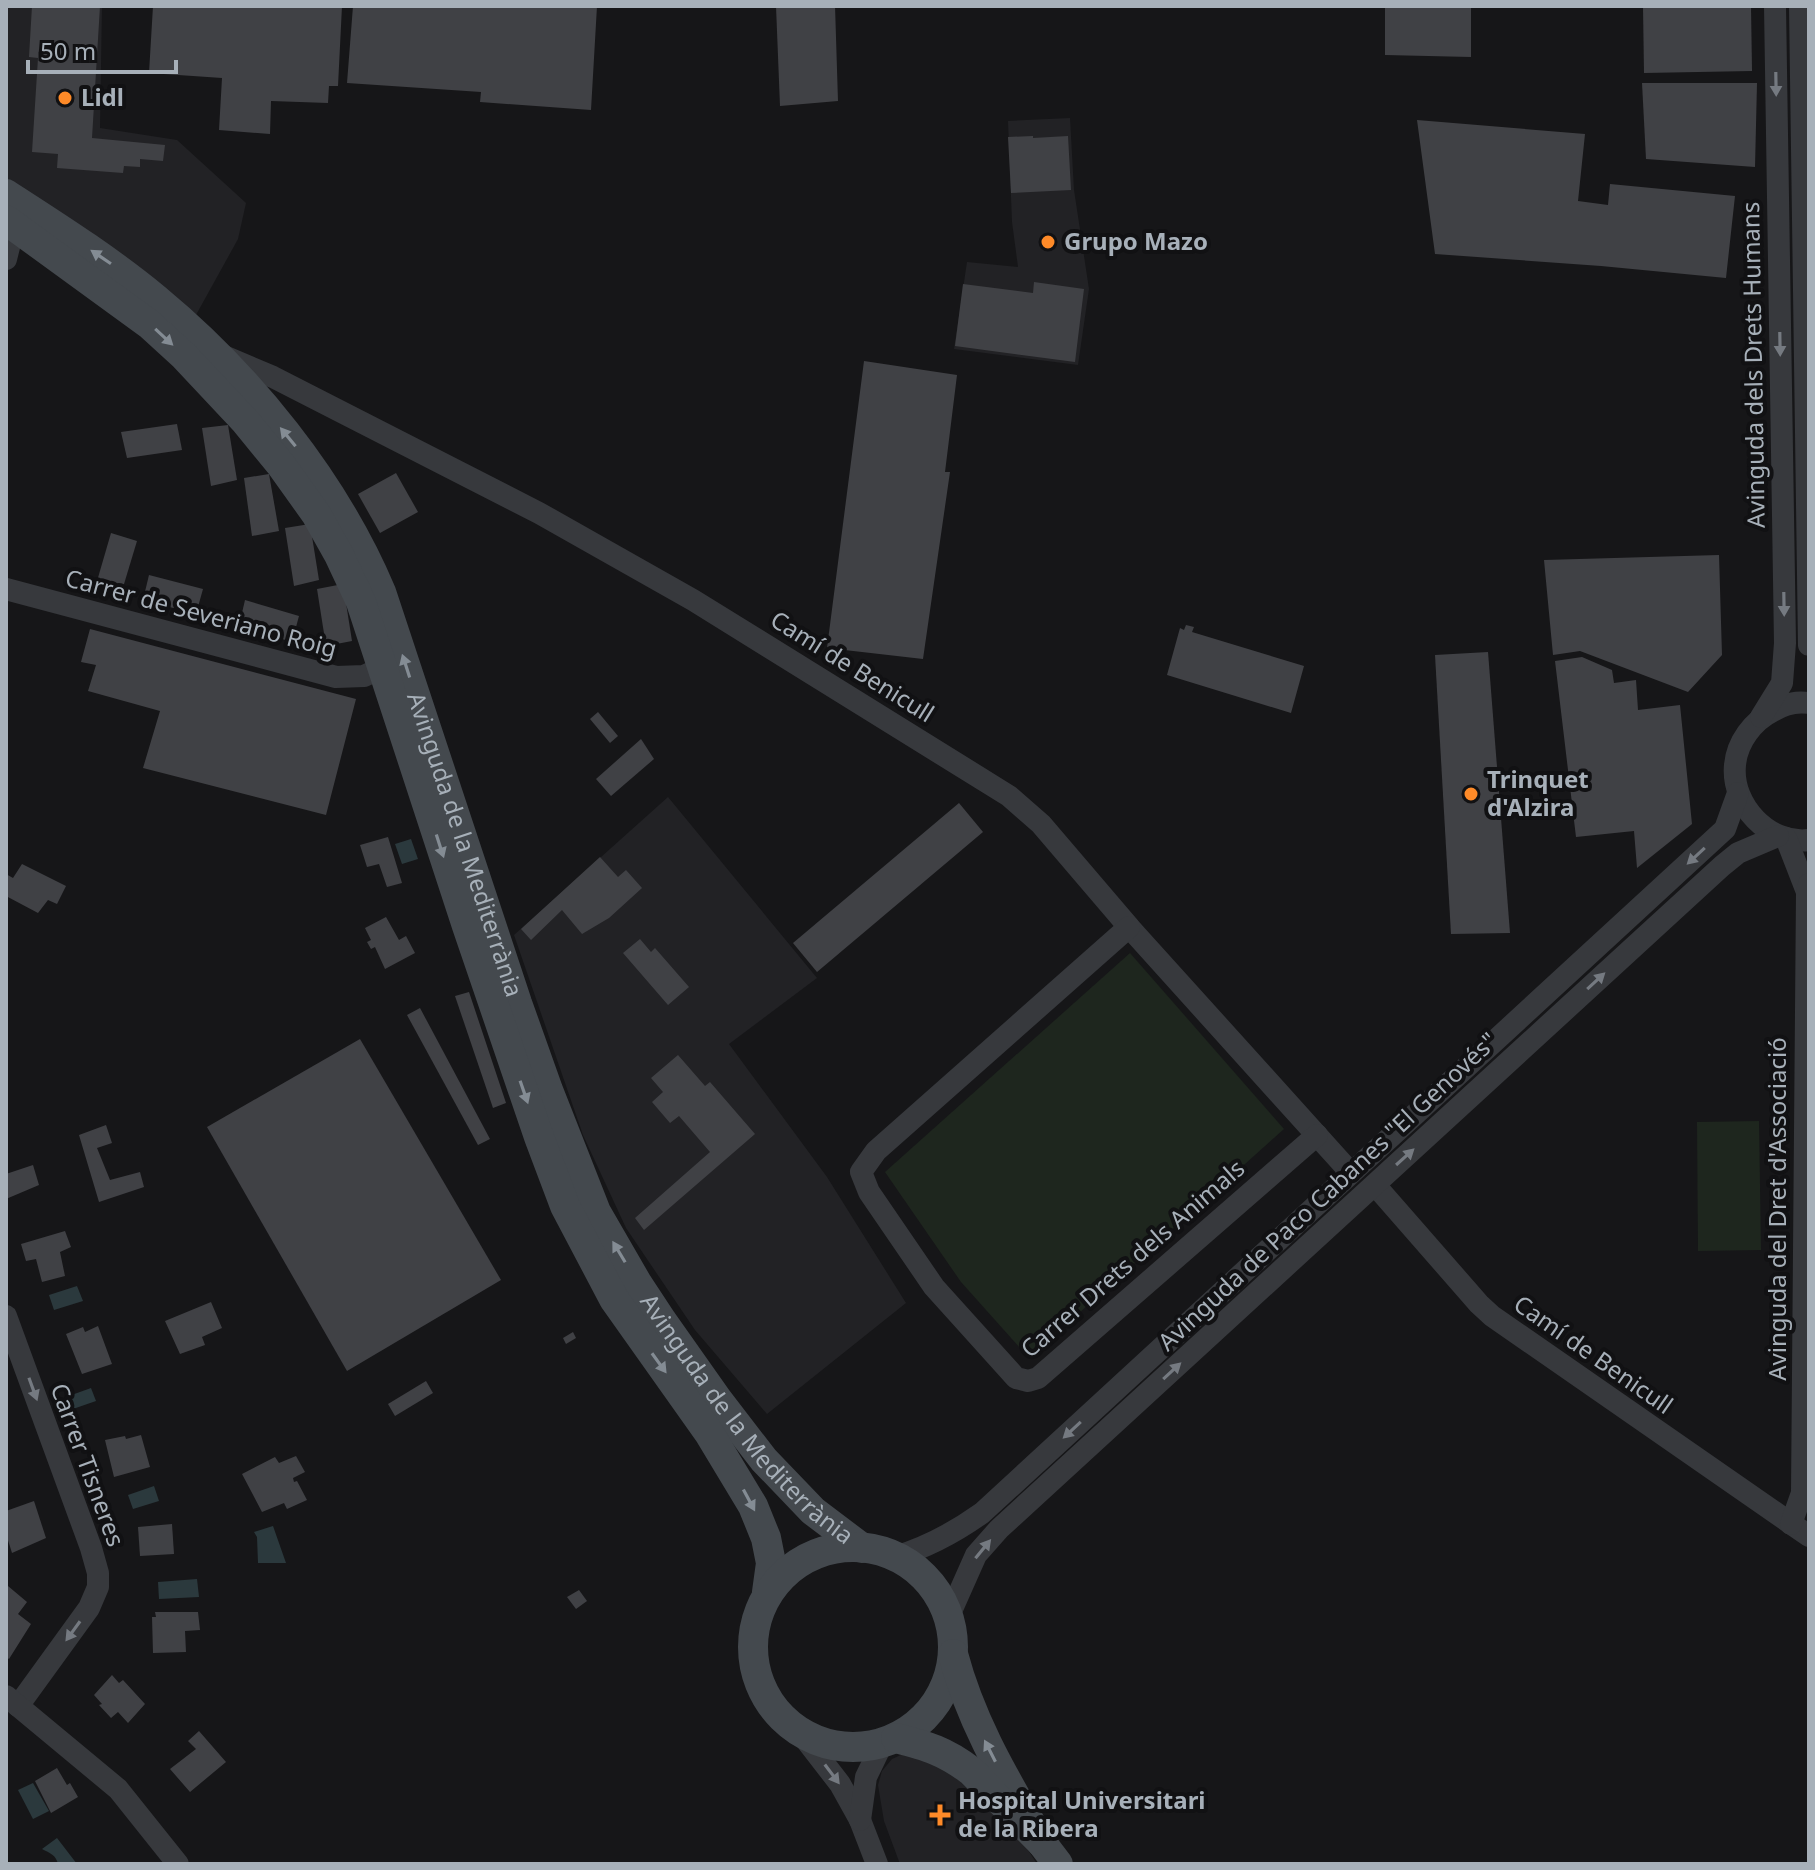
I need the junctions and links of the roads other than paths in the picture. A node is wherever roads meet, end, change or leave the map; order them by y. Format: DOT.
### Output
graph roads {
  1 [pos="1775,6"];
  2 [pos="1800,6"];
  3 [pos="6,194"];
  4 [pos="8,226"];
  5 [pos="6,259"];
  6 [pos="213,351"];
  7 [pos="6,589"];
  8 [pos="1809,645"];
  9 [pos="383,667"];
  10 [pos="1809,703"];
  11 [pos="1761,717"];
  12 [pos="1738,793"];
  13 [pos="1782,837"];
  14 [pos="1809,840"];
  15 [pos="1808,888"];
  16 [pos="1129,927"];
  17 [pos="1317,1135"];
  18 [pos="1351,1173"];
  19 [pos="1375,1185"];
  20 [pos="6,1316"];
  21 [pos="1800,1530"];
  22 [pos="862,1548"];
  23 [pos="895,1557"];
  24 [pos="767,1592"];
  25 [pos="948,1618"];
  26 [pos="953,1652"];
  27 [pos="12,1701"];
  28 [pos="799,1731"];
  29 [pos="890,1740"];
  30 [pos="860,1820"];
  31 [pos="1050,1854"];
  32 [pos="178,1864"];
  33 [pos="877,1864"];
  1 -- 11 [label="street, Avinguda dels Drets Humans, one-way"];
  2 -- 8 [label="street, Avinguda dels Drets Humans"];
  6 -- 3 [label="main road, Avinguda de la Mediterrània, one-way"];
  4 -- 5 [label="street"];
  4 -- 9 [label="main road, Avinguda de la Mediterrània, one-way"];
  6 -- 16 [label="street, Camí de Benicull"];
  22 -- 6 [label="main road, Avinguda de la Mediterrània, one-way"];
  7 -- 9 [label="street, Carrer de Severiano Roig"];
  9 -- 24 [label="main road, Avinguda de la Mediterrània, one-way"];
  10 -- 11 [label="street"];
  11 -- 12 [label="street, Avinguda dels Drets Humans"];
  12 -- 13 [label="street"];
  12 -- 18 [label="street, Avinguda de Paco Cabanes \"El Genovés\", one-way"];
  13 -- 14 [label="street"];
  13 -- 15 [label="street, Avinguda del Dret d'Associació"];
  19 -- 13 [label="street, Avinguda de Paco Cabanes \"El Genovés\", one-way"];
  15 -- 21 [label="street, Avinguda del Dret d'Associació"];
  16 -- 17 [label="street, Camí de Benicull"];
  16 -- 17 [label="street, Carrer Drets dels Animals"];
  17 -- 18 [label="street, Camí de Benicull"];
  18 -- 23 [label="street, Avinguda de Paco Cabanes \"El Genovés\", one-way"];
  19 -- 21 [label="street, Camí de Benicull"];
  25 -- 19 [label="street, Avinguda de Paco Cabanes \"El Genovés\", one-way"];
  20 -- 27 [label="street, Carrer Tisneres, one-way"];
  22 -- 23 [label="main road"];
  22 -- 24 [label="main road"];
  23 -- 25 [label="main road"];
  24 -- 28 [label="main road"];
  25 -- 26 [label="main road"];
  26 -- 29 [label="main road"];
  31 -- 26 [label="main road, one-way"];
  27 -- 32 [label="street"];
  28 -- 29 [label="main road"];
  28 -- 30 [label="street, one-way"];
  29 -- 30 [label="street"];
  29 -- 31 [label="main road"];
  30 -- 33 [label="street"];
}
